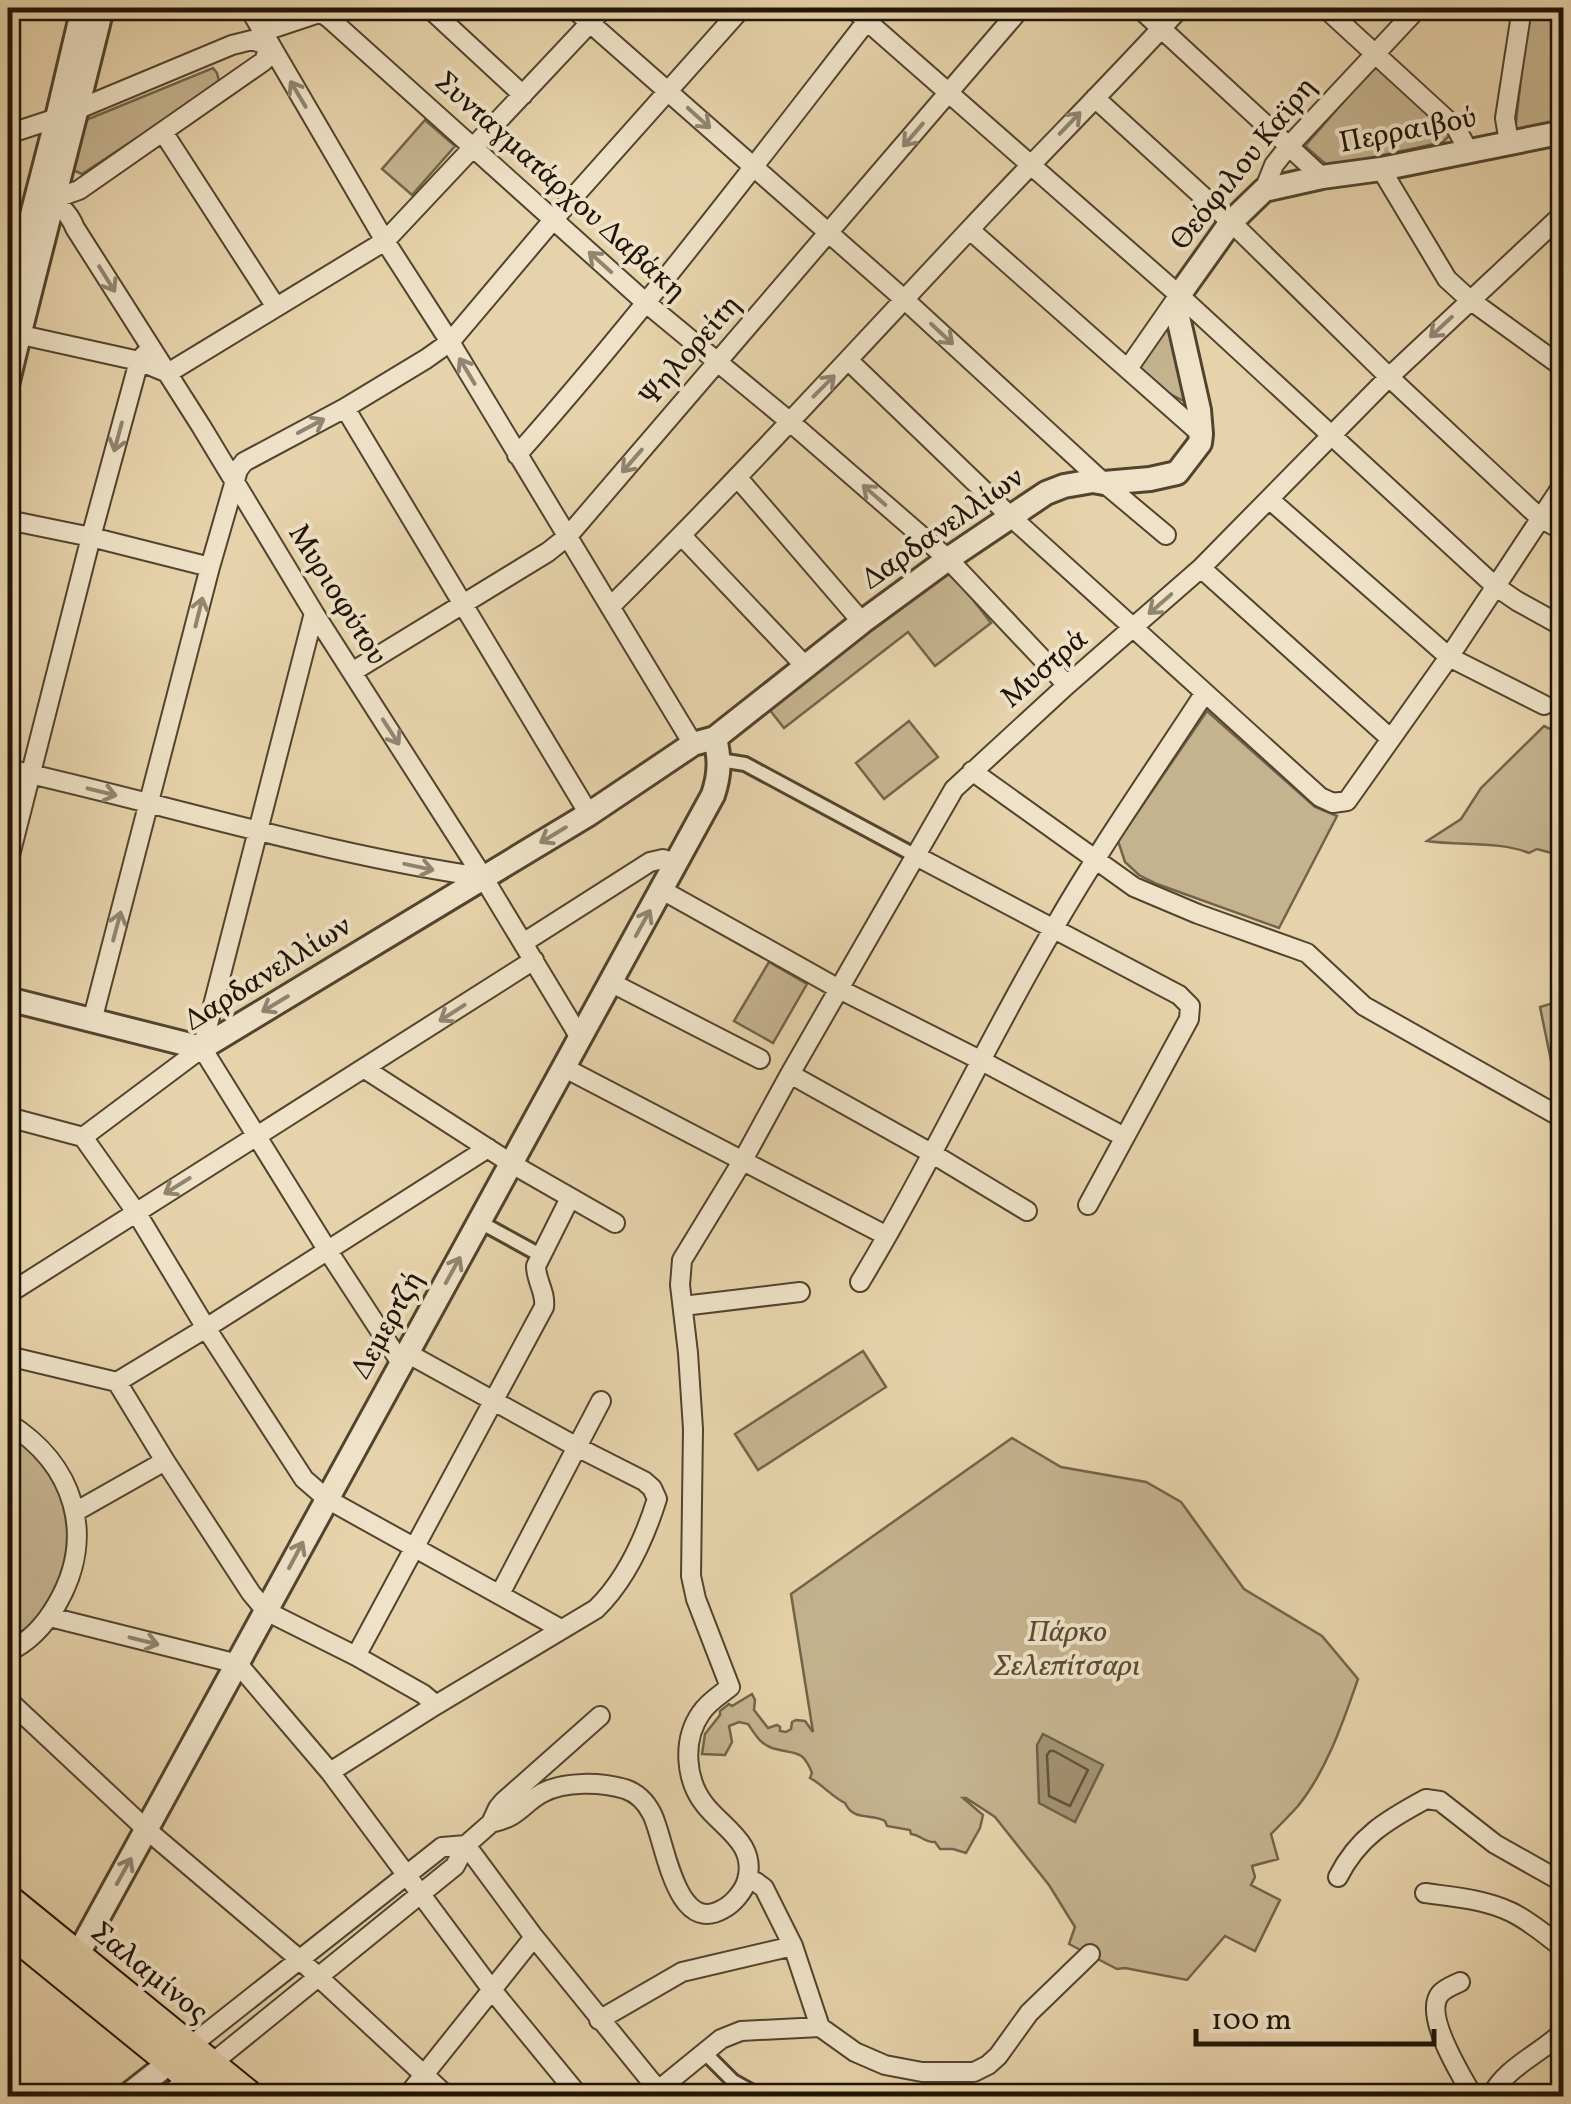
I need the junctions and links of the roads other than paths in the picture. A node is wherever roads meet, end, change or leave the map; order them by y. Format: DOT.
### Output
graph roads {
  1 [pos="83,8"];
  2 [pos="102,8"];
  3 [pos="249,8"];
  4 [pos="429,8"];
  5 [pos="573,8"];
  6 [pos="604,8"];
  7 [pos="742,8"];
  8 [pos="852,8"];
  9 [pos="1021,8"];
  10 [pos="1139,8"];
  11 [pos="1180,8"];
  12 [pos="1325,8"];
  13 [pos="1418,8"];
  14 [pos="1522,8"];
  15 [pos="872,14"];
  16 [pos="590,23"];
  17 [pos="1162,28"];
  18 [pos="266,39"];
  19 [pos="1374,54"];
  20 [pos="669,91"];
  21 [pos="950,92"];
  22 [pos="523,95"];
  23 [pos="1094,98"];
  24 [pos="68,122"];
  25 [pos="163,132"];
  26 [pos="1564,132"];
  27 [pos="8,134"];
  28 [pos="1508,142"];
  29 [pos="475,146"];
  30 [pos="1289,146"];
  31 [pos="1468,150"];
  32 [pos="1031,164"];
  33 [pos="754,166"];
  34 [pos="1381,169"];
  35 [pos="1322,177"];
  36 [pos="1264,190"];
  37 [pos="44,198"];
  38 [pos="1564,212"];
  39 [pos="554,220"];
  40 [pos="1232,222"];
  41 [pos="970,230"];
  42 [pos="828,233"];
  43 [pos="385,241"];
  44 [pos="1180,295"];
  45 [pos="905,300"];
  46 [pos="1470,300"];
  47 [pos="645,302"];
  48 [pos="276,307"];
  49 [pos="8,308"];
  50 [pos="14,333"];
  51 [pos="450,342"];
  52 [pos="145,354"];
  53 [pos="850,361"];
  54 [pos="717,363"];
  55 [pos="1129,368"];
  56 [pos="1564,368"];
  57 [pos="168,373"];
  58 [pos="1389,376"];
  59 [pos="8,381"];
  60 [pos="345,408"];
  61 [pos="789,421"];
  62 [pos="1202,434"];
  63 [pos="1331,435"];
  64 [pos="517,455"];
  65 [pos="737,477"];
  66 [pos="234,480"];
  67 [pos="1104,483"];
  68 [pos="1564,483"];
  69 [pos="1270,499"];
  70 [pos="1010,516"];
  71 [pos="1540,518"];
  72 [pos="8,520"];
  73 [pos="1564,532"];
  74 [pos="568,536"];
  75 [pos="682,536"];
  76 [pos="1166,536"];
  77 [pos="90,537"];
  78 [pos="948,559"];
  79 [pos="210,567"];
  80 [pos="1201,568"];
  81 [pos="1495,586"];
  82 [pos="462,604"];
  83 [pos="610,607"];
  84 [pos="314,612"];
  85 [pos="862,622"];
  86 [pos="1564,627"];
  87 [pos="1132,629"];
  88 [pos="1449,657"];
  89 [pos="806,667"];
  90 [pos="352,672"];
  91 [pos="1067,685"];
  92 [pos="1204,694"];
  93 [pos="1544,705"];
  94 [pos="1391,739"];
  95 [pos="709,747"];
  96 [pos="8,769"];
  97 [pos="972,770"];
  98 [pos="31,774"];
  99 [pos="149,804"];
  100 [pos="588,814"];
  101 [pos="260,831"];
  102 [pos="916,856"];
  103 [pos="1095,860"];
  104 [pos="8,864"];
  105 [pos="676,864"];
  106 [pos="484,877"];
  107 [pos="662,890"];
  108 [pos="1054,928"];
  109 [pos="523,944"];
  110 [pos="534,960"];
  111 [pos="610,982"];
  112 [pos="839,989"];
  113 [pos="8,999"];
  114 [pos="92,1021"];
  115 [pos="579,1036"];
  116 [pos="202,1048"];
  117 [pos="760,1059"];
  118 [pos="980,1060"];
  119 [pos="563,1066"];
  120 [pos="365,1069"];
  121 [pos="790,1074"];
  122 [pos="8,1117"];
  123 [pos="1564,1119"];
  124 [pos="1115,1132"];
  125 [pos="256,1136"];
  126 [pos="83,1137"];
  127 [pos="488,1148"];
  128 [pos="932,1154"];
  129 [pos="743,1160"];
  130 [pos="512,1164"];
  131 [pos="570,1198"];
  132 [pos="1088,1205"];
  133 [pos="1026,1211"];
  134 [pos="136,1212"];
  135 [pos="480,1222"];
  136 [pos="615,1223"];
  137 [pos="888,1236"];
  138 [pos="328,1252"];
  139 [pos="540,1255"];
  140 [pos="860,1282"];
  141 [pos="800,1292"];
  142 [pos="8,1294"];
  143 [pos="682,1306"];
  144 [pos="206,1328"];
  145 [pos="8,1356"];
  146 [pos="404,1358"];
  147 [pos="117,1382"];
  148 [pos="493,1401"];
  149 [pos="602,1402"];
  150 [pos="8,1424"];
  151 [pos="577,1447"];
  152 [pos="165,1461"];
  153 [pos="327,1498"];
  154 [pos="75,1512"];
  155 [pos="414,1549"];
  156 [pos="500,1594"];
  157 [pos="266,1610"];
  158 [pos="50,1617"];
  159 [pos="561,1628"];
  160 [pos="8,1652"];
  161 [pos="356,1656"];
  162 [pos="238,1664"];
  163 [pos="8,1700"];
  164 [pos="436,1705"];
  165 [pos="600,1716"];
  166 [pos="330,1772"];
  167 [pos="491,1823"];
  168 [pos="146,1830"];
  169 [pos="466,1845"];
  170 [pos="406,1875"];
  171 [pos="1338,1877"];
  172 [pos="747,1880"];
  173 [pos="1564,1884"];
  174 [pos="1425,1893"];
  175 [pos="421,1895"];
  176 [pos="8,1900"];
  177 [pos="8,1930"];
  178 [pos="534,1937"];
  179 [pos="793,1946"];
  180 [pos="1564,1949"];
  181 [pos="1090,1954"];
  182 [pos="78,1956"];
  183 [pos="299,1959"];
  184 [pos="319,1977"];
  185 [pos="1460,1982"];
  186 [pos="492,1990"];
  187 [pos="599,2020"];
  188 [pos="820,2027"];
  189 [pos="1564,2031"];
  190 [pos="704,2053"];
  191 [pos="190,2075"];
  192 [pos="424,2076"];
  193 [pos="658,2095"];
  194 [pos="127,2096"];
  195 [pos="250,2096"];
  196 [pos="407,2096"];
  197 [pos="447,2096"];
  198 [pos="579,2096"];
  199 [pos="760,2096"];
  200 [pos="1473,2096"];
  201 [pos="1491,2096"];
  1 -- 24 [label="street"];
  2 -- 24 [label="street"];
  3 -- 18 [label="street"];
  4 -- 22 [label="street"];
  5 -- 16 [label="street"];
  6 -- 16 [label="street"];
  7 -- 20 [label="street"];
  8 -- 15 [label="street"];
  9 -- 21 [label="street, Ψηλορείτη"];
  10 -- 17 [label="street"];
  11 -- 17 [label="street"];
  12 -- 19 [label="street"];
  13 -- 19 [label="street, Θεόφιλου Καϊρη"];
  14 -- 28 [label="street"];
  15 -- 21 [label="street"];
  15 -- 33 [label="street"];
  16 -- 20 [label="street"];
  16 -- 22 [label="street"];
  17 -- 23 [label="street"];
  17 -- 30 [label="street"];
  18 -- 24 [label="street"];
  18 -- 25 [label="street"];
  18 -- 29 [label="street, Συνταγματάρχου Δαβάκη"];
  43 -- 18 [label="street, one-way"];
  19 -- 30 [label="street, Θεόφιλου Καϊρη"];
  19 -- 31 [label="street"];
  20 -- 33 [label="street, one-way"];
  20 -- 39 [label="street"];
  21 -- 32 [label="street"];
  21 -- 42 [label="street, Ψηλορείτη, one-way"];
  22 -- 29 [label="street"];
  32 -- 23 [label="street, one-way"];
  23 -- 40 [label="street"];
  24 -- 27 [label="street"];
  24 -- 37 [label="street"];
  25 -- 37 [label="street"];
  25 -- 48 [label="street"];
  26 -- 28 [label="street, Περραιβού"];
  28 -- 31 [label="street, Περραιβού"];
  29 -- 39 [label="street, Συνταγματάρχου Δαβάκη"];
  29 -- 43 [label="street"];
  30 -- 35 [label="street"];
  30 -- 36 [label="street, Θεόφιλου Καϊρη"];
  31 -- 34 [label="street, Περραιβού"];
  32 -- 41 [label="street"];
  32 -- 44 [label="street"];
  33 -- 42 [label="street"];
  33 -- 47 [label="street"];
  34 -- 35 [label="street, Περραιβού"];
  34 -- 46 [label="street"];
  35 -- 36 [label="street, Περραιβού"];
  36 -- 40 [label="street, Θεόφιλου Καϊρη"];
  37 -- 49 [label="street"];
  37 -- 50 [label="street"];
  37 -- 52 [label="street, Μυριοφύτου, one-way"];
  38 -- 46 [label="street, Μυστρά"];
  47 -- 39 [label="street, Συνταγματάρχου Δαβάκη, one-way"];
  39 -- 51 [label="street"];
  40 -- 44 [label="street, Θεόφιλου Καϊρη"];
  40 -- 58 [label="street"];
  41 -- 45 [label="street"];
  41 -- 55 [label="street"];
  42 -- 45 [label="street"];
  42 -- 54 [label="street, Ψηλορείτη"];
  43 -- 48 [label="street"];
  43 -- 51 [label="street"];
  44 -- 55 [label="street, Θεόφιλου Καϊρη"];
  44 -- 62 [label="street"];
  44 -- 63 [label="street"];
  45 -- 53 [label="street"];
  45 -- 67 [label="street, one-way"];
  46 -- 56 [label="street"];
  46 -- 58 [label="street, Μυστρά, one-way"];
  47 -- 54 [label="street, Συνταγματάρχου Δαβάκη"];
  47 -- 64 [label="street"];
  48 -- 57 [label="street"];
  50 -- 52 [label="street"];
  50 -- 59 [label="street"];
  51 -- 60 [label="street"];
  64 -- 51 [label="street, one-way"];
  52 -- 57 [label="street, Μυριοφύτου"];
  52 -- 77 [label="street, one-way"];
  61 -- 53 [label="street, one-way"];
  53 -- 70 [label="street"];
  54 -- 61 [label="street, Συνταγματάρχου Δαβάκη"];
  54 -- 74 [label="street, Ψηλορείτη, one-way"];
  55 -- 62 [label="street"];
  57 -- 66 [label="street, Μυριοφύτου"];
  58 -- 63 [label="street, Μυστρά"];
  58 -- 71 [label="street"];
  66 -- 60 [label="street, one-way"];
  60 -- 82 [label="street"];
  61 -- 65 [label="street"];
  78 -- 61 [label="street, Συνταγματάρχου Δαβάκη, one-way"];
  62 -- 67 [label="street, Δαρδανελλίων"];
  63 -- 69 [label="street, Μυστρά"];
  63 -- 81 [label="street"];
  64 -- 74 [label="street"];
  65 -- 75 [label="street"];
  65 -- 85 [label="street"];
  66 -- 79 [label="street"];
  66 -- 84 [label="street, Μυριοφύτου"];
  67 -- 70 [label="street, Δαρδανελλίων"];
  67 -- 76 [label="street"];
  68 -- 71 [label="street"];
  69 -- 80 [label="street, Μυστρά"];
  69 -- 88 [label="street"];
  70 -- 78 [label="street, Δαρδανελλίων"];
  70 -- 87 [label="street"];
  71 -- 73 [label="street"];
  71 -- 81 [label="street"];
  72 -- 77 [label="street"];
  74 -- 82 [label="street, Ψηλορείτη"];
  74 -- 83 [label="street"];
  75 -- 83 [label="street"];
  75 -- 89 [label="street"];
  77 -- 79 [label="street"];
  77 -- 98 [label="street"];
  78 -- 85 [label="street, Δαρδανελλίων"];
  78 -- 91 [label="street, Συνταγματάρχου Δαβάκη"];
  99 -- 79 [label="street, one-way"];
  80 -- 87 [label="street, Μυστρά, one-way"];
  80 -- 94 [label="street"];
  81 -- 86 [label="street"];
  81 -- 88 [label="street"];
  82 -- 90 [label="street, Ψηλορείτη"];
  82 -- 100 [label="street"];
  83 -- 95 [label="street"];
  84 -- 90 [label="street, Μυριοφύτου"];
  84 -- 101 [label="street"];
  85 -- 89 [label="street, Δαρδανελλίων"];
  87 -- 91 [label="street, Μυστρά"];
  87 -- 92 [label="street"];
  88 -- 93 [label="street"];
  88 -- 94 [label="street"];
  89 -- 95 [label="street, Δαρδανελλίων"];
  90 -- 106 [label="street, Μυριοφύτου, one-way"];
  91 -- 97 [label="street, Μυστρά"];
  92 -- 94 [label="street"];
  92 -- 103 [label="street"];
  95 -- 100 [label="street, Δαρδανελλίων"];
  95 -- 102 [label="street"];
  95 -- 105 [label="street, Δεμερτζή"];
  96 -- 98 [label="street"];
  97 -- 102 [label="street, Μυστρά"];
  97 -- 103 [label="street"];
  98 -- 99 [label="street, one-way"];
  98 -- 104 [label="street"];
  99 -- 101 [label="street"];
  114 -- 99 [label="street, one-way"];
  100 -- 106 [label="street, Δαρδανελλίων, one-way"];
  101 -- 106 [label="street, one-way"];
  101 -- 116 [label="street"];
  102 -- 108 [label="street"];
  102 -- 112 [label="street, Μυστρά"];
  103 -- 108 [label="street"];
  103 -- 123 [label="street"];
  105 -- 107 [label="street, Δεμερτζή"];
  105 -- 109 [label="street"];
  106 -- 109 [label="street, Μυριοφύτου"];
  106 -- 116 [label="street, Δαρδανελλίων, one-way"];
  111 -- 107 [label="street, Δεμερτζή, one-way"];
  107 -- 112 [label="street"];
  108 -- 118 [label="street"];
  108 -- 132 [label="street"];
  109 -- 110 [label="street, Μυριοφύτου"];
  110 -- 115 [label="street, Μυριοφύτου"];
  110 -- 120 [label="street, one-way"];
  111 -- 115 [label="street, Δεμερτζή"];
  111 -- 117 [label="street"];
  112 -- 118 [label="street"];
  112 -- 121 [label="street, Μυστρά"];
  113 -- 114 [label="street"];
  114 -- 116 [label="street"];
  115 -- 119 [label="street, Δεμερτζή"];
  116 -- 125 [label="street"];
  116 -- 126 [label="street, Δαρδανελλίων"];
  118 -- 124 [label="street"];
  118 -- 128 [label="street"];
  119 -- 129 [label="street"];
  119 -- 130 [label="street, Δεμερτζή"];
  120 -- 125 [label="street"];
  120 -- 127 [label="street"];
  121 -- 128 [label="street"];
  121 -- 129 [label="street, Μυστρά"];
  122 -- 126 [label="street"];
  125 -- 134 [label="street, one-way"];
  125 -- 138 [label="street"];
  126 -- 134 [label="street"];
  127 -- 130 [label="street"];
  127 -- 138 [label="street"];
  128 -- 133 [label="street"];
  128 -- 137 [label="street"];
  129 -- 137 [label="street"];
  129 -- 143 [label="street, Μυστρά"];
  130 -- 131 [label="street"];
  130 -- 135 [label="street, Δεμερτζή"];
  131 -- 136 [label="street"];
  131 -- 139 [label="street"];
  134 -- 142 [label="street"];
  134 -- 144 [label="street"];
  135 -- 139 [label="street"];
  146 -- 135 [label="street, Δεμερτζή, one-way"];
  137 -- 140 [label="street"];
  138 -- 144 [label="street"];
  138 -- 146 [label="street"];
  139 -- 148 [label="street"];
  141 -- 143 [label="street"];
  143 -- 172 [label="street"];
  144 -- 147 [label="street"];
  144 -- 153 [label="street"];
  145 -- 147 [label="street"];
  146 -- 148 [label="street"];
  146 -- 153 [label="street, Δεμερτζή"];
  147 -- 152 [label="street"];
  148 -- 151 [label="street"];
  148 -- 155 [label="street"];
  149 -- 151 [label="street"];
  150 -- 154 [label="street"];
  151 -- 156 [label="street"];
  151 -- 159 [label="street"];
  152 -- 154 [label="street"];
  152 -- 157 [label="street"];
  153 -- 155 [label="street"];
  157 -- 153 [label="street, Δεμερτζή, one-way"];
  154 -- 158 [label="street"];
  155 -- 156 [label="street"];
  155 -- 161 [label="street"];
  156 -- 159 [label="street"];
  157 -- 161 [label="street"];
  157 -- 162 [label="street, Δεμερτζή"];
  158 -- 160 [label="street"];
  158 -- 162 [label="street, one-way"];
  159 -- 164 [label="street"];
  161 -- 164 [label="street"];
  162 -- 166 [label="street"];
  162 -- 168 [label="street, Δεμερτζή"];
  163 -- 168 [label="street"];
  164 -- 166 [label="street"];
  165 -- 167 [label="street"];
  166 -- 170 [label="street"];
  167 -- 169 [label="street"];
  167 -- 172 [label="street"];
  182 -- 168 [label="street, Δεμερτζή, one-way"];
  168 -- 183 [label="street"];
  169 -- 170 [label="street"];
  169 -- 175 [label="street"];
  169 -- 178 [label="street"];
  170 -- 175 [label="street"];
  170 -- 183 [label="street"];
  171 -- 173 [label="street"];
  172 -- 179 [label="street"];
  174 -- 180 [label="street"];
  175 -- 184 [label="street"];
  175 -- 186 [label="street"];
  176 -- 182 [label="main road, Σαλαμίνος"];
  177 -- 191 [label="main road, Σαλαμίνος"];
  178 -- 186 [label="street"];
  178 -- 187 [label="street"];
  179 -- 187 [label="street"];
  179 -- 188 [label="street"];
  181 -- 188 [label="street"];
  182 -- 191 [label="main road, Σαλαμίνος"];
  183 -- 184 [label="street"];
  183 -- 191 [label="street"];
  184 -- 191 [label="street"];
  184 -- 192 [label="street"];
  185 -- 200 [label="street"];
  186 -- 192 [label="street"];
  186 -- 198 [label="street"];
  187 -- 193 [label="street"];
  188 -- 190 [label="street"];
  189 -- 201 [label="street"];
  190 -- 193 [label="street"];
  190 -- 199 [label="street"];
  191 -- 194 [label="street"];
  191 -- 195 [label="main road, Σαλαμίνος"];
  192 -- 196 [label="street"];
  192 -- 197 [label="street"];
}
